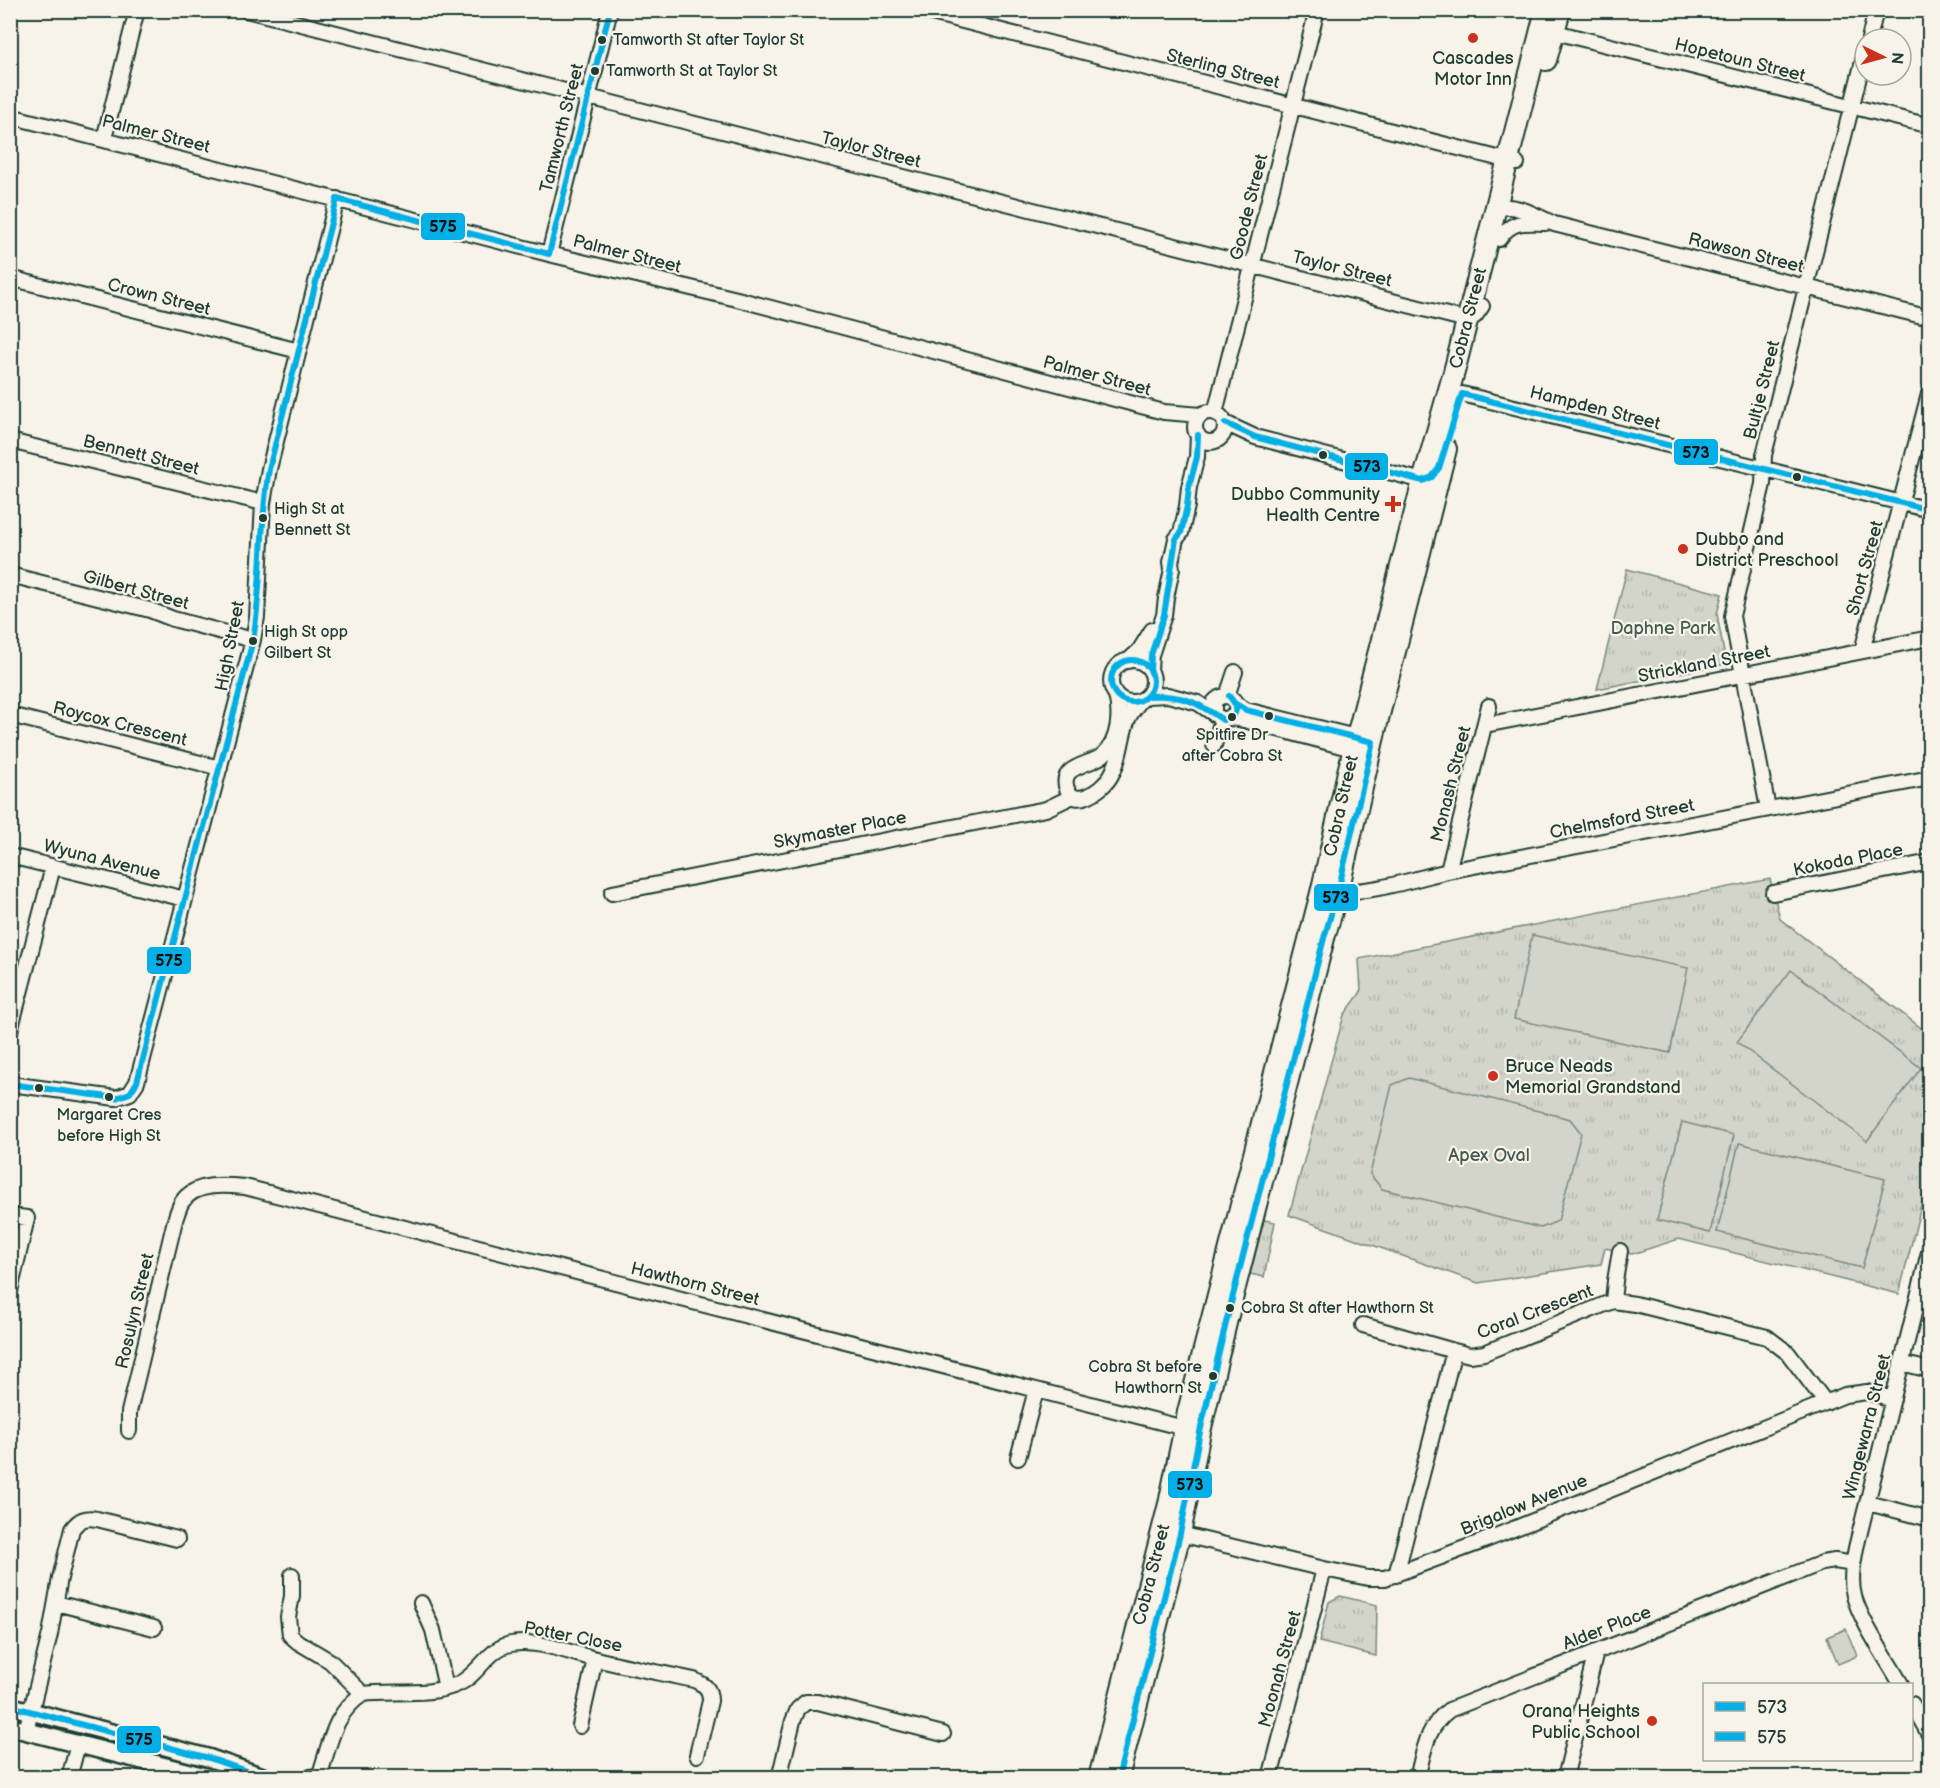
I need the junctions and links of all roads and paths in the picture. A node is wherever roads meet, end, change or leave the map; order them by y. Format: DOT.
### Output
graph roads {
  1 [pos="137,10"];
  2 [pos="246,10"];
  3 [pos="610,10"];
  4 [pos="920,10"];
  5 [pos="1317,10"];
  6 [pos="1560,10"];
  7 [pos="1876,10"];
  8 [pos="1547,23"];
  9 [pos="1872,27"];
  10 [pos="1856,87"];
  11 [pos="589,96"];
  12 [pos="1293,105"];
  13 [pos="1851,106"];
  14 [pos="10,116"];
  15 [pos="1929,126"];
  16 [pos="104,139"];
  17 [pos="1512,161"];
  18 [pos="337,199"];
  19 [pos="1508,206"];
  20 [pos="1554,224"];
  21 [pos="1493,241"];
  22 [pos="549,254"];
  23 [pos="1253,265"];
  24 [pos="10,278"];
  25 [pos="1807,287"];
  26 [pos="1482,306"];
  27 [pos="1929,318"];
  28 [pos="1467,320"];
  29 [pos="299,351"];
  30 [pos="1454,372"];
  31 [pos="1929,390"];
  32 [pos="1462,394"];
  33 [pos="1164,412"];
  34 [pos="1216,425"];
  35 [pos="1198,433"];
  36 [pos="10,441"];
  37 [pos="1438,454"];
  38 [pos="1764,469"];
  39 [pos="1423,481"];
  40 [pos="263,503"];
  41 [pos="1900,503"];
  42 [pos="1187,506"];
  43 [pos="1929,510"];
  44 [pos="10,575"];
  45 [pos="1166,598"];
  46 [pos="1929,638"];
  47 [pos="253,640"];
  48 [pos="1862,651"];
  49 [pos="1128,661"];
  50 [pos="1151,672"];
  51 [pos="1235,672"];
  52 [pos="1742,675"];
  53 [pos="1116,695"];
  54 [pos="1144,698"];
  55 [pos="1228,699"];
  56 [pos="1489,706"];
  57 [pos="10,715"];
  58 [pos="1222,717"];
  59 [pos="1485,724"];
  60 [pos="1214,745"];
  61 [pos="1363,746"];
  62 [pos="220,768"];
  63 [pos="1929,778"];
  64 [pos="1073,796"];
  65 [pos="1768,809"];
  66 [pos="10,856"];
  67 [pos="1929,862"];
  68 [pos="53,867"];
  69 [pos="1448,871"];
  70 [pos="1330,890"];
  71 [pos="612,893"];
  72 [pos="1773,893"];
  73 [pos="185,899"];
  74 [pos="10,1031"];
  75 [pos="10,1084"];
  76 [pos="183,1201"];
  77 [pos="10,1216"];
  78 [pos="1929,1248"];
  79 [pos="1620,1251"];
  80 [pos="10,1291"];
  81 [pos="1923,1297"];
  82 [pos="1613,1301"];
  83 [pos="1363,1325"];
  84 [pos="1454,1351"];
  85 [pos="1901,1363"];
  86 [pos="1929,1370"];
  87 [pos="1036,1390"];
  88 [pos="1893,1399"];
  89 [pos="1826,1403"];
  90 [pos="1192,1430"];
  91 [pos="129,1431"];
  92 [pos="1018,1458"];
  93 [pos="1868,1503"];
  94 [pos="1929,1519"];
  95 [pos="1180,1534"];
  96 [pos="177,1539"];
  97 [pos="1160,1540"];
  98 [pos="1853,1564"];
  99 [pos="1324,1569"];
  100 [pos="292,1575"];
  101 [pos="1396,1575"];
  102 [pos="57,1603"];
  103 [pos="421,1604"];
  104 [pos="154,1628"];
  105 [pos="290,1635"];
  106 [pos="280,1645"];
  107 [pos="1596,1652"];
  108 [pos="595,1659"];
  109 [pos="1900,1683"];
  110 [pos="446,1688"];
  111 [pos="363,1694"];
  112 [pos="10,1706"];
  113 [pos="1913,1708"];
  114 [pos="31,1712"];
  115 [pos="580,1726"];
  116 [pos="18,1729"];
  117 [pos="943,1734"];
  118 [pos="1929,1736"];
  119 [pos="78,1744"];
  120 [pos="697,1755"];
  121 [pos="320,1777"];
  122 [pos="69,1778"];
  123 [pos="211,1778"];
  124 [pos="267,1778"];
  125 [pos="312,1778"];
  126 [pos="779,1778"];
  127 [pos="1099,1778"];
  128 [pos="1118,1778"];
  129 [pos="1270,1778"];
  130 [pos="1417,1778"];
  131 [pos="1565,1778"];
  1 -- 16 [label="street"];
  2 -- 11 [label="street, Taylor Street"];
  3 -- 11 [label="street, Tamworth Street"];
  4 -- 12 [label="street, Sterling Street"];
  5 -- 12 [label="street, Goode Street"];
  6 -- 8 [label="highway, Cobra Street"];
  7 -- 9 [label="street"];
  8 -- 13 [label="street, Hopetoun Street"];
  8 -- 17 [label="highway, Cobra Street"];
  10 -- 13 [label="street, Bultje Street"];
  11 -- 22 [label="street, Tamworth Street"];
  11 -- 23 [label="street, Taylor Street"];
  12 -- 17 [label="street, Sterling Street"];
  12 -- 23 [label="street, Goode Street"];
  13 -- 15 [label="street, Hopetoun Street"];
  13 -- 25 [label="street, Bultje Street"];
  14 -- 16 [label="street, Palmer Street"];
  16 -- 18 [label="street, Palmer Street"];
  17 -- 19 [label="highway, Cobra Street"];
  17 -- 21 [label="highway, Cobra Street"];
  18 -- 22 [label="street, Palmer Street"];
  18 -- 29 [label="street, High Street"];
  19 -- 20 [label="street, Rawson Street"];
  19 -- 21 [label="highway, Cobra Street"];
  20 -- 21 [label="street, Rawson Street"];
  20 -- 25 [label="street, Rawson Street"];
  21 -- 26 [label="highway, Cobra Street"];
  21 -- 28 [label="highway, Cobra Street"];
  22 -- 33 [label="street, Palmer Street"];
  23 -- 28 [label="street, Taylor Street"];
  23 -- 34 [label="street, Goode Street"];
  24 -- 29 [label="street, Crown Street"];
  25 -- 27 [label="street, Rawson Street"];
  25 -- 38 [label="street, Bultje Street"];
  26 -- 28 [label="street"];
  26 -- 32 [label="highway, Cobra Street"];
  28 -- 30 [label="highway, Cobra Street"];
  29 -- 40 [label="street, High Street"];
  30 -- 32 [label="highway"];
  30 -- 37 [label="highway, Cobra Street"];
  31 -- 41 [label="street, Short Street"];
  32 -- 37 [label="highway, Cobra Street"];
  32 -- 38 [label="street, Hampden Street"];
  33 -- 34 [label="street, Palmer Street"];
  33 -- 35 [label="street, Palmer Street"];
  34 -- 35 [label="street, Palmer Street"];
  34 -- 35 [label="street"];
  34 -- 39 [label="street, Palmer Street"];
  34 -- 42 [label="street"];
  35 -- 42 [label="street"];
  36 -- 40 [label="street, Bennett Street"];
  37 -- 39 [label="highway"];
  37 -- 61 [label="highway, Cobra Street"];
  38 -- 41 [label="street, Hampden Street"];
  38 -- 52 [label="street, Bultje Street"];
  39 -- 61 [label="highway, Cobra Street"];
  40 -- 47 [label="street, High Street"];
  41 -- 43 [label="street, Hampden Street"];
  41 -- 48 [label="street, Short Street"];
  42 -- 45 [label="street"];
  44 -- 47 [label="street, Gilbert Street"];
  45 -- 49 [label="street"];
  45 -- 50 [label="street"];
  46 -- 48 [label="street, Strickland Street"];
  47 -- 62 [label="street, High Street"];
  48 -- 52 [label="street, Strickland Street"];
  49 -- 50 [label="street"];
  49 -- 53 [label="street"];
  50 -- 54 [label="street"];
  50 -- 55 [label="street"];
  51 -- 55 [label="street"];
  52 -- 59 [label="street, Strickland Street"];
  52 -- 65 [label="street, Bultje Street"];
  53 -- 54 [label="street"];
  53 -- 64 [label="street"];
  54 -- 58 [label="street"];
  54 -- 64 [label="street, Skymaster Place"];
  55 -- 58 [label="street"];
  55 -- 58 [label="street"];
  55 -- 61 [label="street"];
  56 -- 59 [label="street, Monash Street"];
  57 -- 62 [label="street, Roycox Crescent"];
  58 -- 60 [label="street"];
  58 -- 61 [label="street"];
  59 -- 69 [label="street, Monash Street"];
  61 -- 70 [label="highway, Cobra Street"];
  62 -- 73 [label="street, High Street"];
  63 -- 65 [label="street, Chelmsford Street"];
  64 -- 71 [label="street, Skymaster Place"];
  65 -- 69 [label="street, Chelmsford Street"];
  66 -- 68 [label="street, Wyuna Avenue"];
  67 -- 72 [label="street, Kokoda Place"];
  68 -- 73 [label="street, Wyuna Avenue"];
  68 -- 74 [label="street"];
  69 -- 70 [label="street, Chelmsford Street"];
  70 -- 90 [label="highway, Cobra Street"];
  73 -- 75 [label="street, High Street"];
  76 -- 87 [label="street, Hawthorn Street"];
  76 -- 91 [label="street, Rosulyn Street"];
  77 -- 80 [label="street"];
  78 -- 81 [label="street, Wingewarra Street"];
  79 -- 82 [label="street"];
  81 -- 85 [label="street, Wingewarra Street"];
  82 -- 84 [label="street, Coral Crescent"];
  82 -- 89 [label="street, Coral Crescent"];
  83 -- 84 [label="street, Coral Crescent"];
  84 -- 101 [label="street"];
  85 -- 86 [label="street"];
  85 -- 88 [label="street, Wingewarra Street"];
  87 -- 90 [label="street, Hawthorn Street"];
  87 -- 92 [label="street"];
  88 -- 89 [label="street, Brigalow Avenue"];
  88 -- 93 [label="street, Wingewarra Street"];
  89 -- 101 [label="street, Brigalow Avenue"];
  90 -- 95 [label="highway, Cobra Street"];
  90 -- 97 [label="highway, Cobra Street"];
  93 -- 94 [label="street"];
  93 -- 98 [label="street, Wingewarra Street"];
  95 -- 97 [label="street"];
  95 -- 99 [label="street, Brigalow Avenue"];
  95 -- 128 [label="highway, Cobra Street"];
  96 -- 102 [label="street"];
  97 -- 127 [label="highway, Cobra Street"];
  98 -- 107 [label="street, Alder Place"];
  98 -- 109 [label="street, Wingewarra Street"];
  99 -- 101 [label="street, Brigalow Avenue"];
  99 -- 129 [label="street, Moonah Street"];
  100 -- 105 [label="street"];
  102 -- 104 [label="street"];
  102 -- 114 [label="street"];
  103 -- 110 [label="street"];
  105 -- 106 [label="street"];
  105 -- 111 [label="street"];
  107 -- 130 [label="street, Alder Place"];
  107 -- 131 [label="street"];
  108 -- 110 [label="street, Potter Close"];
  108 -- 115 [label="street"];
  108 -- 120 [label="street, Potter Close"];
  110 -- 111 [label="street, Potter Close"];
  111 -- 121 [label="street"];
  112 -- 114 [label="main road"];
  113 -- 118 [label="street"];
  114 -- 116 [label="street"];
  114 -- 124 [label="main road"];
  116 -- 119 [label="main road"];
  117 -- 126 [label="street"];
  119 -- 122 [label="street"];
  119 -- 123 [label="main road"];
  121 -- 125 [label="main road"];
}
